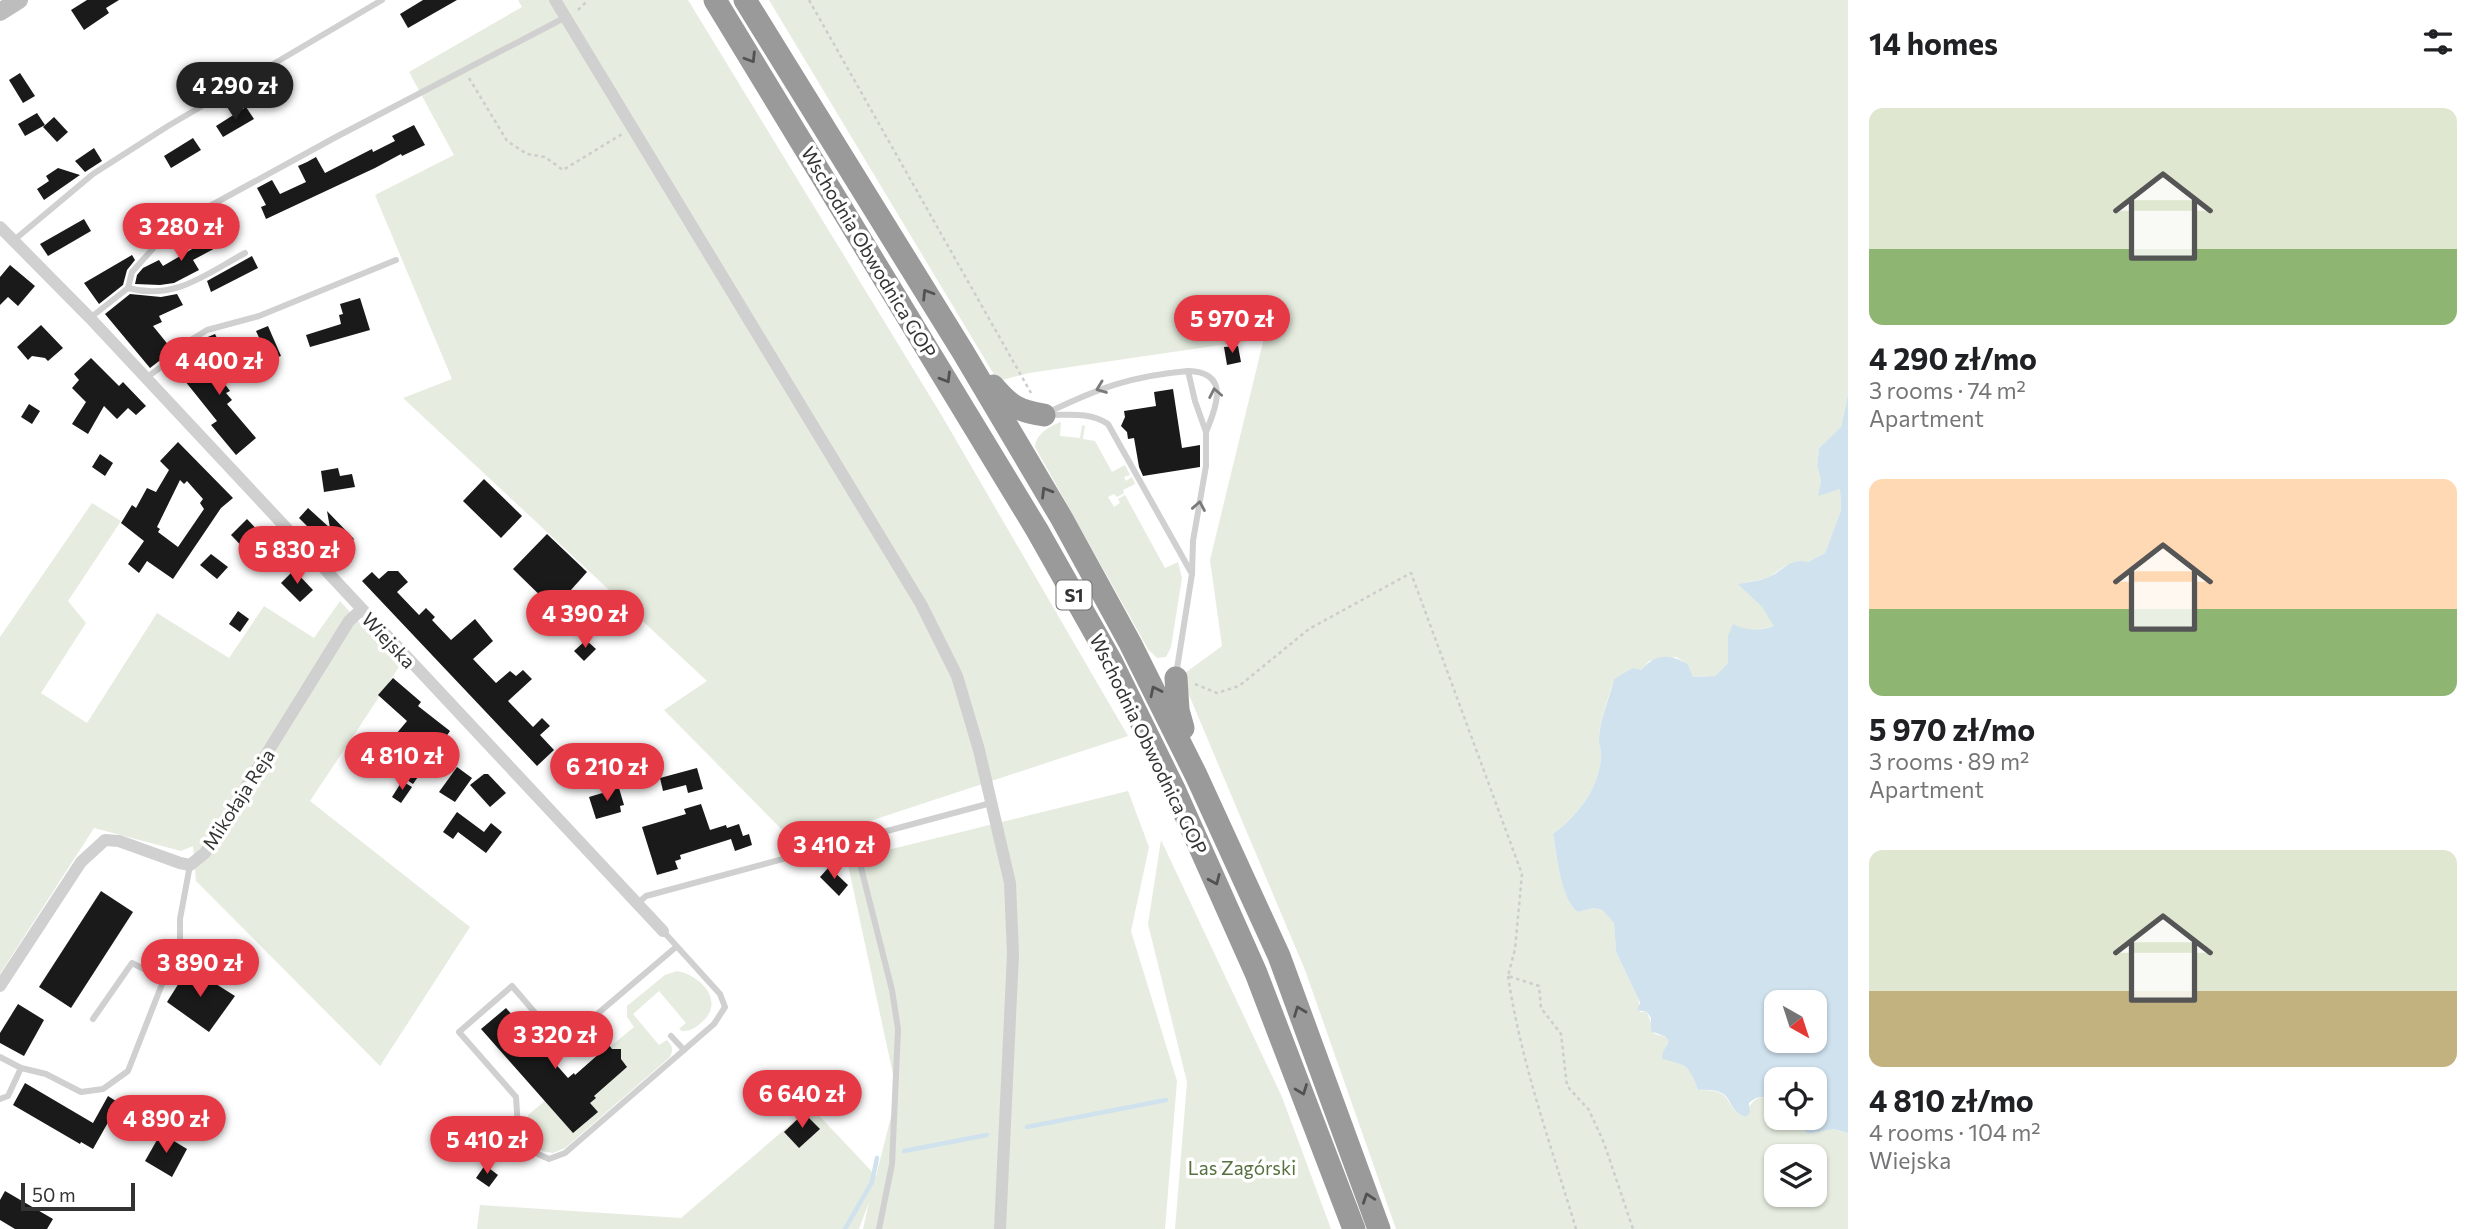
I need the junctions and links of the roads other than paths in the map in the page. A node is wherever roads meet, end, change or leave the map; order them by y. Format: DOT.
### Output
graph roads {
  1 [pos="19,0"];
  2 [pos="382,0"];
  3 [pos="555,0"];
  4 [pos="715,0"];
  5 [pos="745,0"];
  6 [pos="0,12"];
  7 [pos="566,17"];
  8 [pos="0,227"];
  9 [pos="13,241"];
  10 [pos="245,253"];
  11 [pos="396,260"];
  12 [pos="128,288"];
  13 [pos="90,318"];
  14 [pos="963,352"];
  15 [pos="1188,371"];
  16 [pos="146,379"];
  17 [pos="1044,415"];
  18 [pos="1206,432"];
  19 [pos="1192,574"];
  20 [pos="361,610"];
  21 [pos="1176,678"];
  22 [pos="1196,775"];
  23 [pos="993,802"];
  24 [pos="854,840"];
  25 [pos="190,864"];
  26 [pos="637,904"];
  27 [pos="663,931"];
  28 [pos="676,947"];
  29 [pos="164,979"];
  30 [pos="0,986"];
  31 [pos="93,1019"];
  32 [pos="671,1036"];
  33 [pos="684,1050"];
  34 [pos="0,1058"];
  35 [pos="21,1068"];
  36 [pos="0,1099"];
  37 [pos="879,1229"];
  38 [pos="1000,1229"];
  39 [pos="1353,1229"];
  40 [pos="1379,1229"];
  1 -- 6 [label="street"];
  2 -- 9 [label="lane"];
  3 -- 7 [label="street"];
  4 -- 39 [label="highway, Wschodnia Obwodnica GOP / S1, one-way"];
  14 -- 5 [label="highway, Wschodnia Obwodnica GOP / S1, one-way"];
  7 -- 12 [label="lane"];
  7 -- 23 [label="street"];
  8 -- 9 [label="street, Wiejska"];
  9 -- 13 [label="street, Wiejska"];
  10 -- 12 [label="lane"];
  11 -- 16 [label="lane"];
  12 -- 13 [label="lane"];
  13 -- 16 [label="street, Wiejska"];
  14 -- 17 [label="highway"];
  22 -- 14 [label="highway, Wschodnia Obwodnica GOP / S1, one-way"];
  15 -- 17 [label="lane, one-way"];
  15 -- 18 [label="lane"];
  18 -- 15 [label="lane, one-way"];
  16 -- 20 [label="street, Wiejska"];
  17 -- 19 [label="lane"];
  19 -- 18 [label="lane, one-way"];
  19 -- 21 [label="lane"];
  20 -- 25 [label="street, Mikołaja Reja"];
  20 -- 26 [label="street, Wiejska"];
  21 -- 22 [label="highway"];
  40 -- 22 [label="highway, Wschodnia Obwodnica GOP / S1, one-way"];
  23 -- 24 [label="lane"];
  23 -- 38 [label="street"];
  24 -- 26 [label="lane"];
  24 -- 37 [label="lane"];
  25 -- 29 [label="lane"];
  25 -- 30 [label="street, Mikołaja Reja"];
  26 -- 27 [label="street, Wiejska"];
  27 -- 28 [label="lane"];
  28 -- 33 [label="lane"];
  28 -- 33 [label="lane"];
  29 -- 31 [label="lane"];
  29 -- 35 [label="lane"];
  32 -- 33 [label="lane"];
  34 -- 35 [label="lane"];
  35 -- 36 [label="lane"];
}
